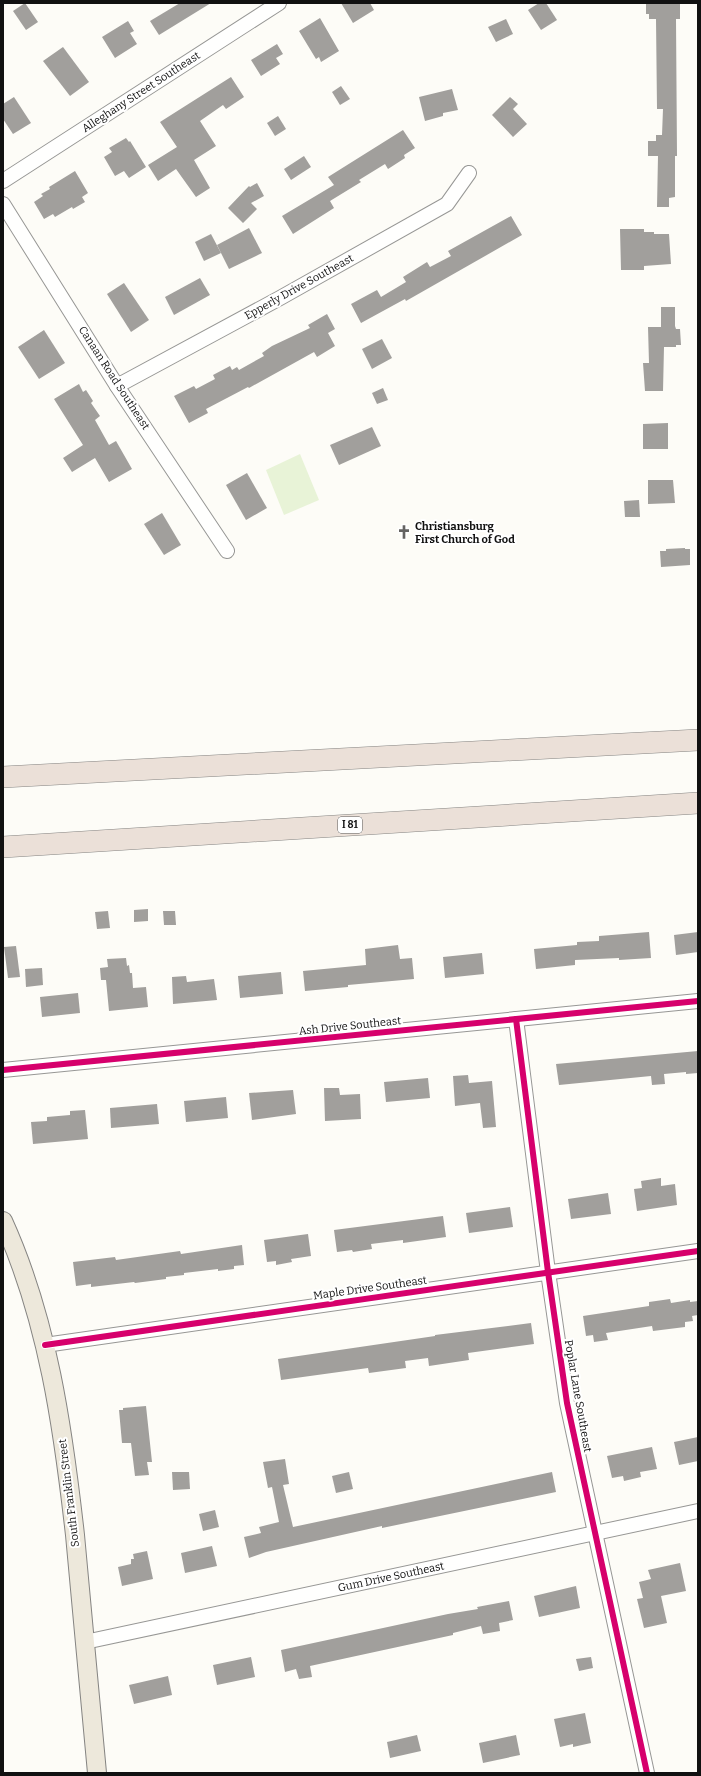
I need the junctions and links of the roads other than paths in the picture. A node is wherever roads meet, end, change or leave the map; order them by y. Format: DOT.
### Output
graph roads {
  1 [pos="279,3"];
  2 [pos="469,173"];
  3 [pos="3,181"];
  4 [pos="3,204"];
  5 [pos="117,386"];
  6 [pos="227,551"];
  7 [pos="698,740"];
  8 [pos="3,777"];
  9 [pos="698,803"];
  10 [pos="3,847"];
  11 [pos="698,1001"];
  12 [pos="516,1019"];
  13 [pos="3,1070"];
  14 [pos="5,1230"];
  15 [pos="698,1251"];
  16 [pos="548,1272"];
  17 [pos="45,1344"];
  18 [pos="698,1511"];
  19 [pos="596,1533"];
  20 [pos="85,1642"];
  21 [pos="97,1773"];
  22 [pos="647,1773"];
  1 -- 3 [label="street, Alleghany Street Southeast"];
  2 -- 5 [label="street, Epperly Drive Southeast"];
  4 -- 5 [label="street, Canaan Road Southeast"];
  5 -- 6 [label="street, Canaan Road Southeast"];
  7 -- 8 [label="highway"];
  9 -- 10 [label="highway, I 81"];
  11 -- 12 [label="street, Ash Drive Southeast"];
  12 -- 13 [label="street, Ash Drive Southeast"];
  12 -- 16 [label="street, Poplar Lane Southeast"];
  14 -- 17 [label="main road, South Franklin Street"];
  15 -- 16 [label="street, Maple Drive Southeast"];
  16 -- 17 [label="street, Maple Drive Southeast"];
  16 -- 19 [label="street, Poplar Lane Southeast"];
  17 -- 20 [label="main road, South Franklin Street"];
  18 -- 19 [label="street, Gum Drive Southeast"];
  19 -- 20 [label="street, Gum Drive Southeast"];
  19 -- 22 [label="street, Poplar Lane Southeast"];
  20 -- 21 [label="main road, South Franklin Street"];
}
